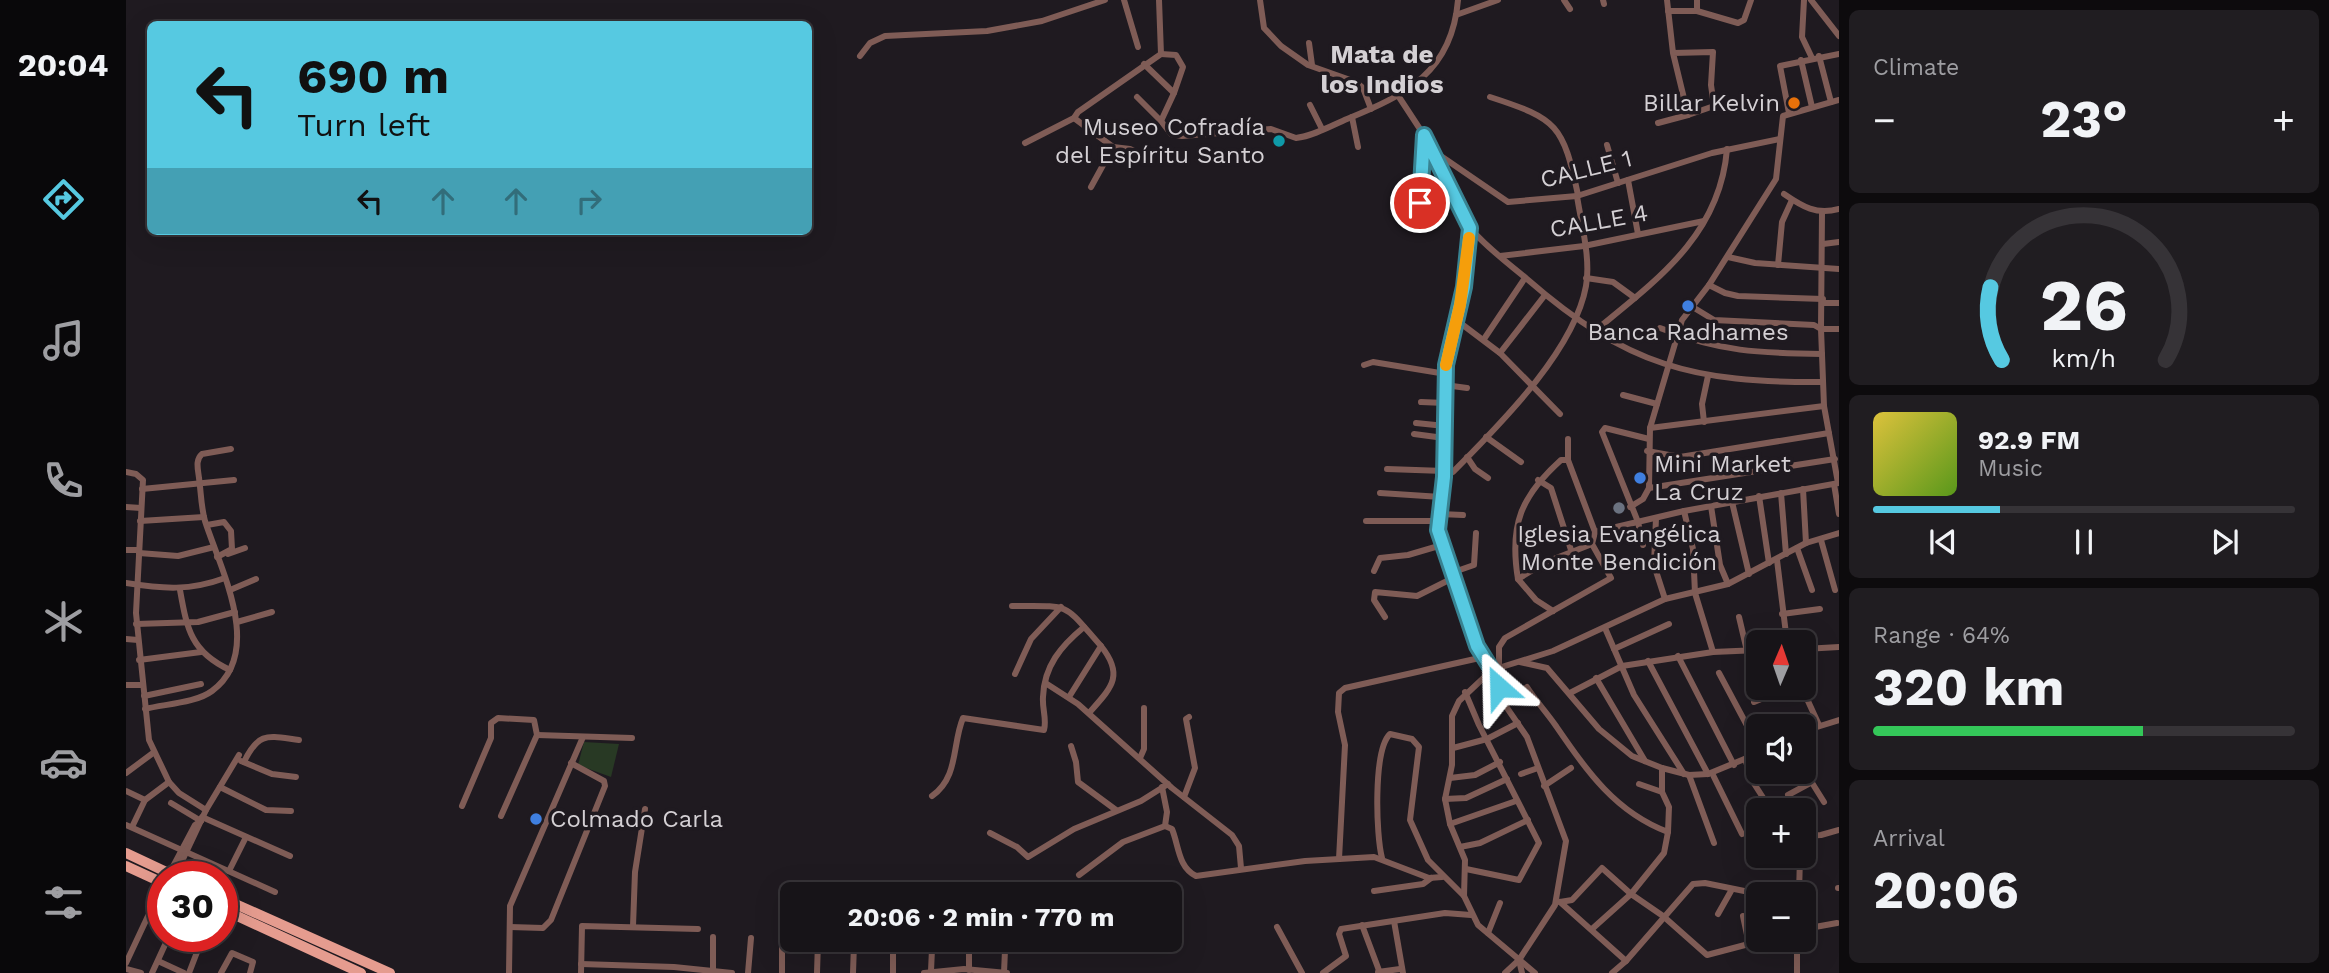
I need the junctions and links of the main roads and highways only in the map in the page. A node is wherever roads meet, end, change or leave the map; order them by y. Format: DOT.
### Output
graph roads {
  1 [pos="126,853"];
  2 [pos="147,864"];
  3 [pos="126,866"];
  4 [pos="147,871"];
  5 [pos="238,905"];
  6 [pos="238,916"];
  7 [pos="361,973"];
  8 [pos="390,973"];
  1 -- 2 [label="main road"];
  3 -- 4 [label="main road"];
  5 -- 8 [label="main road"];
  6 -- 7 [label="main road"];
}
